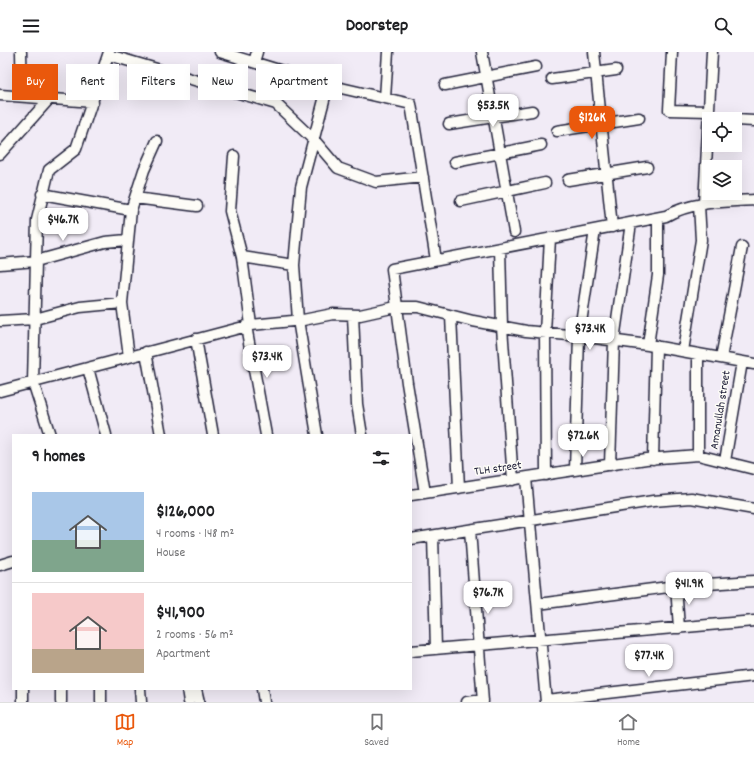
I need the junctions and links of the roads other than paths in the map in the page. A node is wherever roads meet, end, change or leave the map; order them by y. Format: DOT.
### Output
graph roads {
  1 [pos="21,52"];
  2 [pos="220,52"];
  3 [pos="257,52"];
  4 [pos="388,52"];
  5 [pos="482,52"];
  6 [pos="594,52"];
  7 [pos="672,52"];
  8 [pos="712,52"];
  9 [pos="109,54"];
  10 [pos="242,59"];
  11 [pos="254,62"];
  12 [pos="21,64"];
  13 [pos="241,64"];
  14 [pos="260,64"];
  15 [pos="536,68"];
  16 [pos="616,70"];
  17 [pos="597,73"];
  18 [pos="486,77"];
  19 [pos="552,79"];
  20 [pos="198,81"];
  21 [pos="445,85"];
  22 [pos="342,88"];
  23 [pos="0,95"];
  24 [pos="12,95"];
  25 [pos="248,96"];
  26 [pos="58,98"];
  27 [pos="386,98"];
  28 [pos="48,100"];
  29 [pos="325,100"];
  30 [pos="93,102"];
  31 [pos="532,111"];
  32 [pos="708,112"];
  33 [pos="702,115"];
  34 [pos="493,117"];
  35 [pos="639,118"];
  36 [pos="742,120"];
  37 [pos="754,121"];
  38 [pos="449,124"];
  39 [pos="602,124"];
  40 [pos="557,131"];
  41 [pos="157,141"];
  42 [pos="315,141"];
  43 [pos="540,144"];
  44 [pos="705,152"];
  45 [pos="500,153"];
  46 [pos="0,154"];
  47 [pos="234,156"];
  48 [pos="455,162"];
  49 [pos="647,168"];
  50 [pos="607,174"];
  51 [pos="423,178"];
  52 [pos="568,180"];
  53 [pos="545,183"];
  54 [pos="506,192"];
  55 [pos="42,194"];
  56 [pos="135,198"];
  57 [pos="754,200"];
  58 [pos="461,202"];
  59 [pos="701,204"];
  60 [pos="197,206"];
  61 [pos="130,210"];
  62 [pos="658,218"];
  63 [pos="631,223"];
  64 [pos="612,227"];
  65 [pos="595,230"];
  66 [pos="514,232"];
  67 [pos="550,238"];
  68 [pos="127,240"];
  69 [pos="742,247"];
  70 [pos="500,248"];
  71 [pos="242,257"];
  72 [pos="436,260"];
  73 [pos="36,261"];
  74 [pos="0,264"];
  75 [pos="294,265"];
  76 [pos="122,303"];
  77 [pos="396,307"];
  78 [pos="353,315"];
  79 [pos="451,316"];
  80 [pos="35,319"];
  81 [pos="298,320"];
  82 [pos="0,321"];
  83 [pos="248,326"];
  84 [pos="502,327"];
  85 [pos="545,333"];
  86 [pos="580,336"];
  87 [pos="196,339"];
  88 [pos="614,340"];
  89 [pos="652,346"];
  90 [pos="683,351"];
  91 [pos="146,352"];
  92 [pos="698,354"];
  93 [pos="129,357"];
  94 [pos="721,358"];
  95 [pos="742,362"];
  96 [pos="754,364"];
  97 [pos="88,368"];
  98 [pos="33,382"];
  99 [pos="0,391"];
  100 [pos="50,434"];
  101 [pos="106,434"];
  102 [pos="161,434"];
  103 [pos="213,434"];
  104 [pos="266,434"];
  105 [pos="318,434"];
  106 [pos="362,434"];
  107 [pos="698,455"];
  108 [pos="653,459"];
  109 [pos="725,461"];
  110 [pos="610,465"];
  111 [pos="754,469"];
  112 [pos="575,470"];
  113 [pos="546,475"];
  114 [pos="526,478"];
  115 [pos="513,480"];
  116 [pos="459,488"];
  117 [pos="425,493"];
  118 [pos="412,495"];
  119 [pos="754,509"];
  120 [pos="531,520"];
  121 [pos="470,530"];
  122 [pos="433,536"];
  123 [pos="412,539"];
  124 [pos="12,561"];
  125 [pos="0,565"];
  126 [pos="754,581"];
  127 [pos="676,586"];
  128 [pos="538,604"];
  129 [pos="754,621"];
  130 [pos="679,628"];
  131 [pos="541,639"];
  132 [pos="479,645"];
  133 [pos="436,649"];
  134 [pos="412,651"];
  135 [pos="754,676"];
  136 [pos="23,690"];
  137 [pos="61,690"];
  138 [pos="101,690"];
  139 [pos="140,690"];
  140 [pos="187,690"];
  141 [pos="196,690"];
  142 [pos="262,690"];
  143 [pos="483,701"];
  144 [pos="546,701"];
  145 [pos="23,702"];
  146 [pos="61,702"];
  147 [pos="101,702"];
  148 [pos="141,702"];
  149 [pos="190,702"];
  150 [pos="199,702"];
  151 [pos="264,702"];
  152 [pos="466,702"];
  1 -- 12 [label="street"];
  2 -- 10 [label="street"];
  3 -- 11 [label="street"];
  4 -- 27 [label="street"];
  5 -- 18 [label="street"];
  6 -- 17 [label="street"];
  7 -- 33 [label="street"];
  8 -- 32 [label="street"];
  9 -- 20 [label="street"];
  9 -- 30 [label="street"];
  10 -- 11 [label="street"];
  10 -- 13 [label="street"];
  11 -- 14 [label="street"];
  15 -- 18 [label="street"];
  16 -- 17 [label="street"];
  17 -- 19 [label="street"];
  17 -- 39 [label="street"];
  18 -- 21 [label="street"];
  18 -- 34 [label="street"];
  22 -- 27 [label="street"];
  23 -- 24 [label="street"];
  25 -- 42 [label="street"];
  26 -- 30 [label="street"];
  27 -- 51 [label="street"];
  28 -- 46 [label="street"];
  29 -- 42 [label="street"];
  30 -- 55 [label="street"];
  31 -- 34 [label="street"];
  34 -- 38 [label="street"];
  34 -- 45 [label="street"];
  35 -- 39 [label="street"];
  36 -- 37 [label="street"];
  39 -- 40 [label="street"];
  39 -- 50 [label="street"];
  41 -- 56 [label="street"];
  42 -- 51 [label="street"];
  42 -- 75 [label="street"];
  43 -- 45 [label="street"];
  44 -- 59 [label="street"];
  45 -- 48 [label="street"];
  45 -- 54 [label="street"];
  47 -- 71 [label="street"];
  49 -- 50 [label="street"];
  50 -- 52 [label="street"];
  50 -- 64 [label="street"];
  51 -- 72 [label="street"];
  53 -- 54 [label="street"];
  54 -- 58 [label="street"];
  54 -- 66 [label="street"];
  55 -- 61 [label="street"];
  55 -- 73 [label="street"];
  56 -- 60 [label="street"];
  56 -- 61 [label="street"];
  57 -- 59 [label="street"];
  59 -- 62 [label="street"];
  59 -- 90 [label="street"];
  61 -- 68 [label="street"];
  62 -- 63 [label="street"];
  62 -- 89 [label="street"];
  63 -- 64 [label="street"];
  63 -- 88 [label="street"];
  64 -- 65 [label="street"];
  65 -- 67 [label="street"];
  65 -- 86 [label="street"];
  67 -- 70 [label="street"];
  67 -- 85 [label="street"];
  68 -- 73 [label="street"];
  68 -- 76 [label="street"];
  69 -- 94 [label="street"];
  70 -- 72 [label="street"];
  70 -- 84 [label="street"];
  71 -- 75 [label="street"];
  71 -- 83 [label="street"];
  72 -- 77 [label="street"];
  73 -- 74 [label="street"];
  73 -- 80 [label="street"];
  75 -- 81 [label="street"];
  76 -- 80 [label="street"];
  76 -- 93 [label="street"];
  77 -- 78 [label="street"];
  77 -- 79 [label="street"];
  77 -- 117 [label="street"];
  78 -- 81 [label="street"];
  78 -- 106 [label="street"];
  79 -- 84 [label="street"];
  79 -- 116 [label="street"];
  80 -- 82 [label="street"];
  80 -- 98 [label="street"];
  81 -- 83 [label="street"];
  81 -- 105 [label="street"];
  83 -- 87 [label="street"];
  83 -- 104 [label="street"];
  84 -- 85 [label="street"];
  84 -- 115 [label="street"];
  85 -- 86 [label="street"];
  85 -- 113 [label="street"];
  86 -- 88 [label="street"];
  86 -- 112 [label="street"];
  87 -- 91 [label="street"];
  87 -- 103 [label="street"];
  88 -- 89 [label="street"];
  88 -- 110 [label="street"];
  89 -- 90 [label="street"];
  89 -- 108 [label="street"];
  90 -- 92 [label="street"];
  91 -- 93 [label="street"];
  91 -- 102 [label="street"];
  92 -- 94 [label="street"];
  92 -- 107 [label="street"];
  93 -- 97 [label="street"];
  94 -- 95 [label="street"];
  95 -- 96 [label="street"];
  95 -- 109 [label="street, Amanullah street"];
  97 -- 98 [label="street"];
  97 -- 101 [label="street"];
  98 -- 99 [label="street"];
  98 -- 100 [label="street"];
  107 -- 108 [label="street, TLH street"];
  107 -- 109 [label="street, TLH street"];
  108 -- 110 [label="street, TLH street"];
  109 -- 111 [label="street, TLH street"];
  110 -- 112 [label="street, TLH street"];
  112 -- 113 [label="street, TLH street"];
  113 -- 114 [label="street, TLH street"];
  114 -- 115 [label="street, TLH street"];
  114 -- 120 [label="street"];
  115 -- 116 [label="street, TLH street"];
  116 -- 117 [label="street, TLH street"];
  117 -- 118 [label="street, TLH street"];
  119 -- 120 [label="street"];
  120 -- 121 [label="street"];
  120 -- 128 [label="street"];
  121 -- 122 [label="street"];
  121 -- 132 [label="street"];
  122 -- 123 [label="street"];
  122 -- 133 [label="street"];
  124 -- 125 [label="street"];
  126 -- 127 [label="street"];
  127 -- 128 [label="street"];
  127 -- 130 [label="street"];
  128 -- 131 [label="street"];
  129 -- 130 [label="street"];
  130 -- 131 [label="street"];
  131 -- 132 [label="street"];
  131 -- 144 [label="street"];
  132 -- 133 [label="street"];
  132 -- 143 [label="street"];
  133 -- 134 [label="street"];
  135 -- 144 [label="street"];
  136 -- 145 [label="street"];
  137 -- 146 [label="street"];
  138 -- 147 [label="street"];
  139 -- 148 [label="street"];
  140 -- 149 [label="street"];
  141 -- 150 [label="street"];
  142 -- 151 [label="street"];
  143 -- 152 [label="street"];
}
